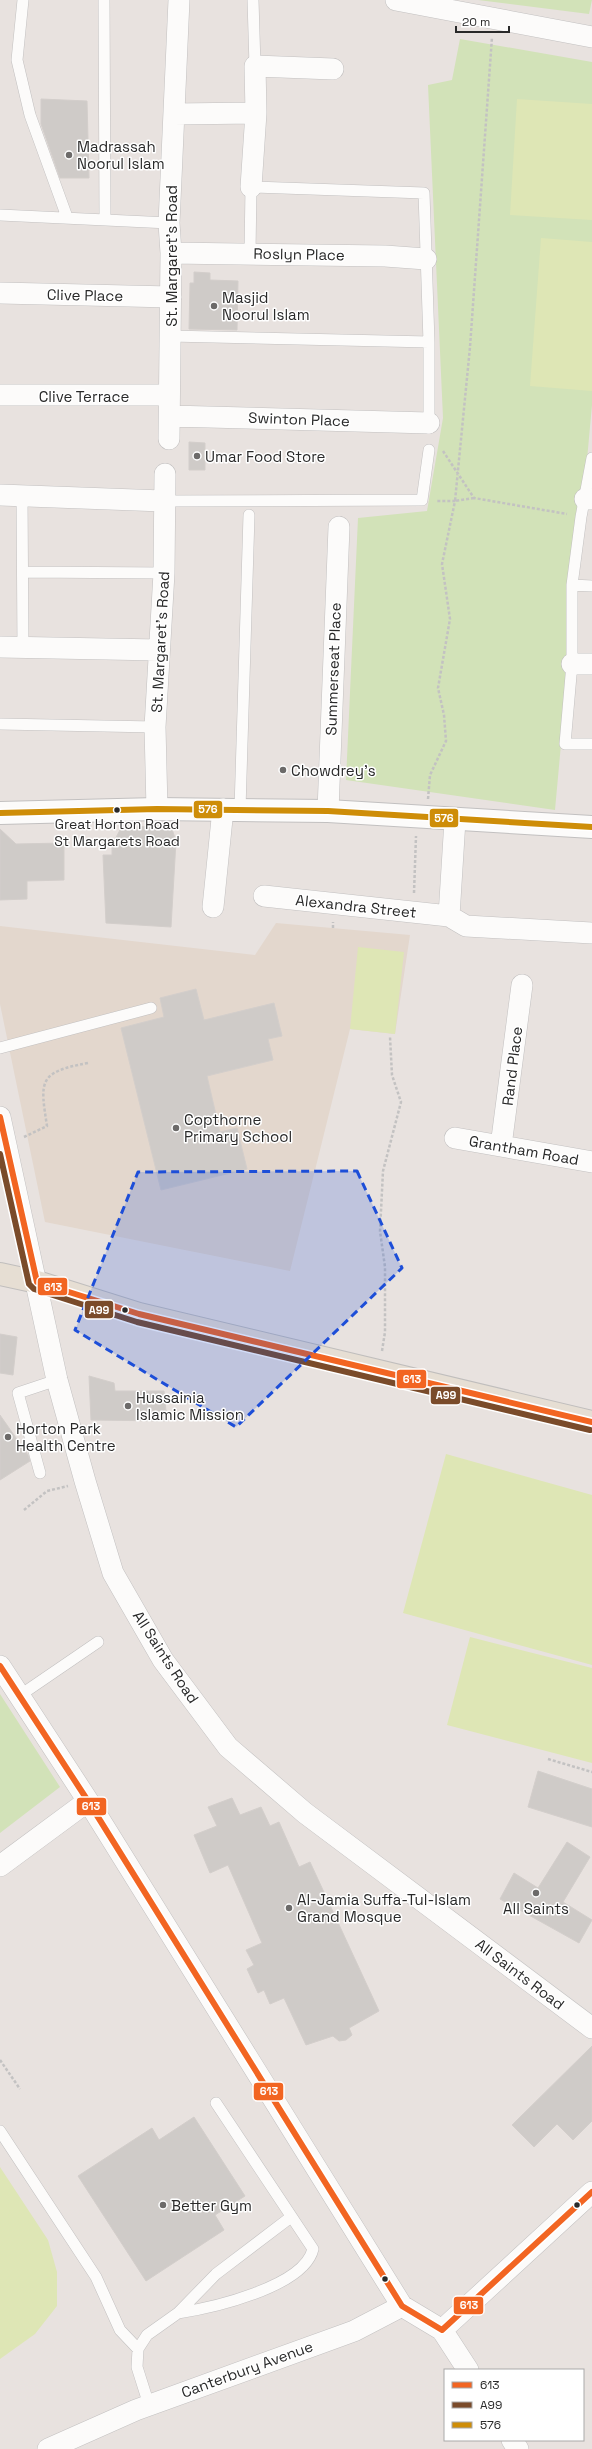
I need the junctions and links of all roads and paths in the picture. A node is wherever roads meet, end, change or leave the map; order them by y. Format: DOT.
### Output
graph roads {
  1 [pos="23,0"];
  2 [pos="104,0"];
  3 [pos="179,0"];
  4 [pos="253,0"];
  5 [pos="396,0"];
  6 [pos="493,18"];
  7 [pos="592,37"];
  8 [pos="255,66"];
  9 [pos="333,70"];
  10 [pos="256,113"];
  11 [pos="174,114"];
  12 [pos="251,187"];
  13 [pos="0,215"];
  14 [pos="67,217"];
  15 [pos="104,218"];
  16 [pos="169,223"];
  17 [pos="171,253"];
  18 [pos="250,253"];
  19 [pos="426,259"];
  20 [pos="0,293"];
  21 [pos="171,297"];
  22 [pos="170,336"];
  23 [pos="429,342"];
  24 [pos="0,395"];
  25 [pos="169,406"];
  26 [pos="429,428"];
  27 [pos="169,439"];
  28 [pos="429,450"];
  29 [pos="592,458"];
  30 [pos="457,470"];
  31 [pos="165,474"];
  32 [pos="0,494"];
  33 [pos="22,495"];
  34 [pos="474,498"];
  35 [pos="422,500"];
  36 [pos="163,501"];
  37 [pos="455,501"];
  38 [pos="586,505"];
  39 [pos="249,515"];
  40 [pos="339,527"];
  41 [pos="24,572"];
  42 [pos="164,573"];
  43 [pos="572,585"];
  44 [pos="592,586"];
  45 [pos="0,647"];
  46 [pos="23,648"];
  47 [pos="159,650"];
  48 [pos="572,664"];
  49 [pos="592,664"];
  50 [pos="0,724"];
  51 [pos="155,727"];
  52 [pos="592,744"];
  53 [pos="157,809"];
  54 [pos="231,809"];
  55 [pos="328,811"];
  56 [pos="0,813"];
  57 [pos="426,818"];
  58 [pos="456,820"];
  59 [pos="592,827"];
  60 [pos="264,896"];
  61 [pos="213,907"];
  62 [pos="413,912"];
  63 [pos="449,916"];
  64 [pos="592,933"];
  65 [pos="522,985"];
  66 [pos="151,1008"];
  67 [pos="390,1037"];
  68 [pos="0,1048"];
  69 [pos="88,1063"];
  70 [pos="0,1117"];
  71 [pos="455,1138"];
  72 [pos="6,1143"];
  73 [pos="501,1146"];
  74 [pos="592,1162"];
  75 [pos="0,1274"];
  76 [pos="37,1282"];
  77 [pos="385,1332"];
  78 [pos="57,1380"];
  79 [pos="592,1422"];
  80 [pos="40,1473"];
  81 [pos="85,1481"];
  82 [pos="24,1510"];
  83 [pos="98,1642"];
  84 [pos="0,1666"];
  85 [pos="19,1696"];
  86 [pos="548,1759"];
  87 [pos="592,1772"];
  88 [pos="88,1801"];
  89 [pos="0,1866"];
  90 [pos="592,2028"];
  91 [pos="0,2060"];
  92 [pos="20,2089"];
  93 [pos="216,2104"];
  94 [pos="0,2131"];
  95 [pos="592,2192"];
  96 [pos="291,2217"];
  97 [pos="402,2306"];
  98 [pos="178,2313"];
  99 [pos="442,2330"];
  100 [pos="138,2349"];
  101 [pos="467,2369"];
  102 [pos="149,2405"];
  103 [pos="48,2449"];
  1 -- 14 [label="lane"];
  2 -- 15 [label="lane"];
  3 -- 11 [label="street, St. Margaret's Road"];
  4 -- 8 [label="lane"];
  5 -- 6 [label="street"];
  6 -- 7 [label="street"];
  6 -- 30 [label="path"];
  8 -- 9 [label="street"];
  8 -- 10 [label="street"];
  10 -- 11 [label="street"];
  10 -- 12 [label="street"];
  11 -- 16 [label="street, St. Margaret's Road"];
  12 -- 18 [label="lane"];
  12 -- 19 [label="lane"];
  13 -- 14 [label="lane"];
  14 -- 15 [label="lane"];
  15 -- 16 [label="lane"];
  16 -- 17 [label="street, St. Margaret's Road"];
  17 -- 18 [label="street, Roslyn Place"];
  17 -- 21 [label="street, St. Margaret's Road"];
  18 -- 19 [label="street, Roslyn Place"];
  19 -- 23 [label="lane"];
  20 -- 21 [label="street, Clive Place"];
  21 -- 22 [label="street, St. Margaret's Road"];
  22 -- 23 [label="lane"];
  22 -- 25 [label="street, St. Margaret's Road"];
  23 -- 26 [label="lane"];
  24 -- 25 [label="street, Clive Terrace"];
  25 -- 26 [label="street, Swinton Place"];
  25 -- 27 [label="street, St. Margaret's Road"];
  26 -- 30 [label="path"];
  28 -- 35 [label="lane"];
  29 -- 38 [label="lane"];
  30 -- 34 [label="path"];
  30 -- 37 [label="path"];
  31 -- 36 [label="street, St. Margaret's Road"];
  32 -- 33 [label="street"];
  33 -- 36 [label="street"];
  33 -- 41 [label="lane"];
  34 -- 37 [label="path"];
  34 -- 38 [label="path"];
  35 -- 36 [label="lane"];
  35 -- 37 [label="path"];
  36 -- 42 [label="street, St. Margaret's Road"];
  37 -- 57 [label="path"];
  38 -- 43 [label="lane"];
  39 -- 54 [label="lane"];
  40 -- 55 [label="street, Summerseat Place"];
  41 -- 42 [label="lane"];
  41 -- 46 [label="lane"];
  42 -- 47 [label="street, St. Margaret's Road"];
  43 -- 44 [label="lane"];
  43 -- 48 [label="lane"];
  45 -- 46 [label="street"];
  46 -- 47 [label="street"];
  47 -- 51 [label="street, St. Margaret's Road"];
  48 -- 49 [label="street"];
  48 -- 52 [label="lane"];
  50 -- 51 [label="lane"];
  51 -- 53 [label="street, St. Margaret's Road"];
  53 -- 54 [label="street"];
  53 -- 56 [label="street"];
  54 -- 55 [label="street"];
  54 -- 61 [label="street"];
  55 -- 57 [label="street"];
  57 -- 58 [label="street"];
  57 -- 62 [label="path"];
  58 -- 59 [label="street"];
  58 -- 63 [label="street"];
  60 -- 62 [label="street, Alexandra Street"];
  62 -- 63 [label="street, Alexandra Street"];
  63 -- 64 [label="street, Alexandra Street"];
  65 -- 73 [label="street, Rand Place"];
  66 -- 68 [label="lane"];
  67 -- 77 [label="path"];
  69 -- 72 [label="path"];
  70 -- 72 [label="street, All Saints Road"];
  71 -- 73 [label="street, Grantham Road"];
  72 -- 76 [label="street, All Saints Road"];
  73 -- 74 [label="street, Grantham Road"];
  75 -- 76 [label="main road"];
  76 -- 78 [label="street, All Saints Road"];
  76 -- 79 [label="main road"];
  78 -- 80 [label="lane"];
  78 -- 81 [label="street, All Saints Road"];
  81 -- 82 [label="path"];
  81 -- 90 [label="street, All Saints Road"];
  83 -- 85 [label="lane"];
  84 -- 85 [label="street"];
  85 -- 88 [label="street"];
  86 -- 87 [label="path"];
  88 -- 89 [label="street"];
  88 -- 97 [label="street"];
  91 -- 92 [label="path"];
  93 -- 96 [label="lane"];
  94 -- 100 [label="lane"];
  95 -- 99 [label="street"];
  96 -- 98 [label="lane"];
  96 -- 98 [label="lane"];
  97 -- 99 [label="street"];
  97 -- 102 [label="street, Canterbury Avenue"];
  98 -- 100 [label="lane"];
  99 -- 101 [label="street"];
  100 -- 102 [label="lane"];
  102 -- 103 [label="street, Canterbury Avenue"];
}
